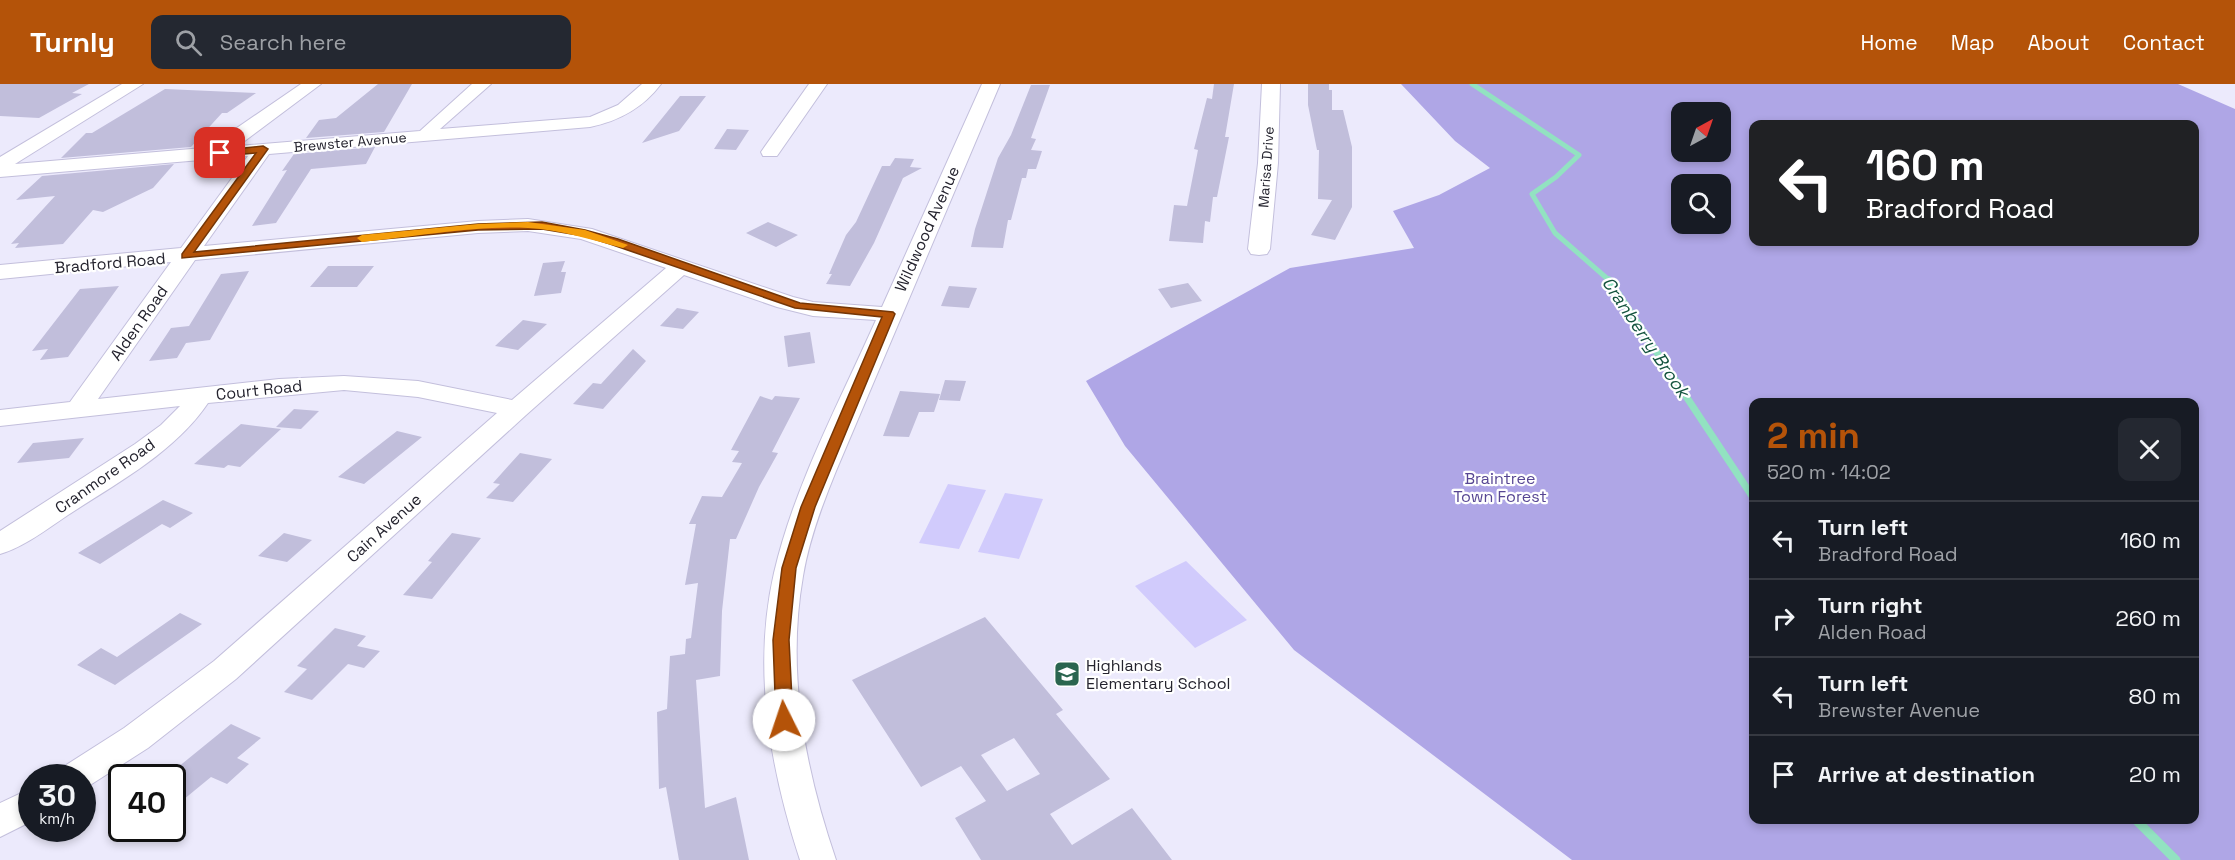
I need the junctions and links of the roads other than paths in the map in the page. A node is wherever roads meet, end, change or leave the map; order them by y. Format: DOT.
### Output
graph roads {
  1 [pos="134,84"];
  2 [pos="312,84"];
  3 [pos="482,84"];
  4 [pos="652,84"];
  5 [pos="818,84"];
  6 [pos="991,84"];
  7 [pos="1271,84"];
  8 [pos="425,136"];
  9 [pos="263,149"];
  10 [pos="770,152"];
  11 [pos="220,153"];
  12 [pos="0,165"];
  13 [pos="0,171"];
  14 [pos="1259,249"];
  15 [pos="186,256"];
  16 [pos="681,266"];
  17 [pos="0,273"];
  18 [pos="889,314"];
  19 [pos="200,396"];
  20 [pos="517,409"];
  21 [pos="78,410"];
  22 [pos="0,418"];
  23 [pos="0,544"];
  24 [pos="95,764"];
  25 [pos="18,811"];
  26 [pos="0,821"];
  27 [pos="818,860"];
  1 -- 12 [label="street"];
  2 -- 11 [label="street"];
  3 -- 8 [label="street"];
  4 -- 8 [label="street, Brewster Avenue"];
  5 -- 10 [label="street"];
  6 -- 18 [label="street, Wildwood Avenue"];
  7 -- 14 [label="street, Marisa Drive"];
  8 -- 9 [label="street, Brewster Avenue"];
  9 -- 11 [label="street, Brewster Avenue"];
  9 -- 15 [label="street, Alden Road"];
  11 -- 13 [label="street, Brewster Avenue"];
  15 -- 16 [label="street, Bradford Road"];
  15 -- 17 [label="street, Bradford Road"];
  15 -- 21 [label="street, Alden Road"];
  16 -- 18 [label="street, Bradford Road"];
  16 -- 20 [label="street, Cain Avenue"];
  18 -- 27 [label="street, Wildwood Avenue"];
  19 -- 20 [label="street, Court Road"];
  19 -- 21 [label="street, Court Road"];
  19 -- 23 [label="street, Cranmore Road"];
  20 -- 24 [label="street, Cain Avenue"];
  21 -- 22 [label="street, Court Road"];
  25 -- 26 [label="street"];
}
